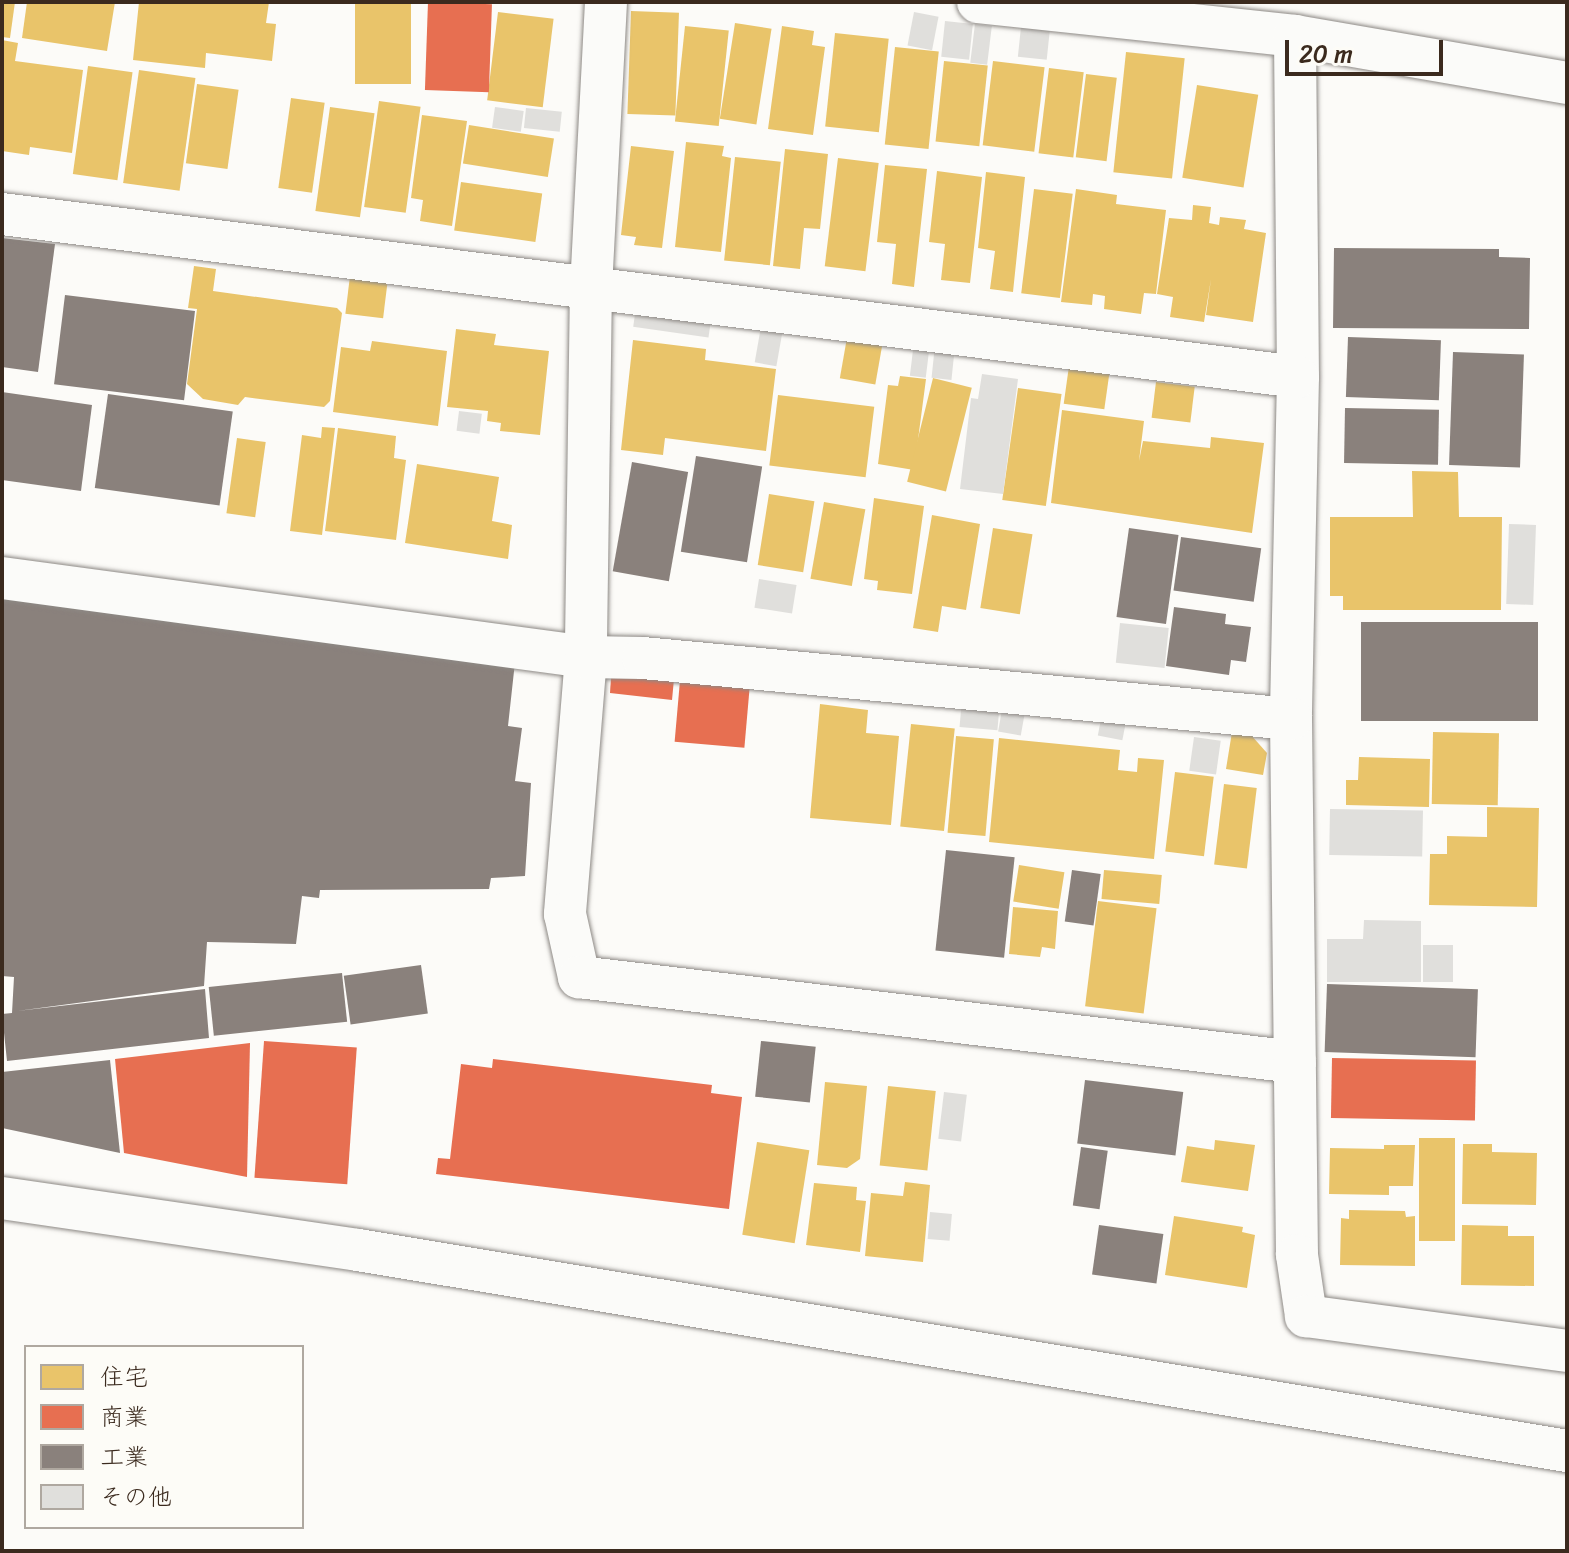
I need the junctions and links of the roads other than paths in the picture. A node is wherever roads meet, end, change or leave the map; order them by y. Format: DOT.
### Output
graph roads {
  1 [pos="606,2"];
  2 [pos="978,2"];
  3 [pos="1295,36"];
  4 [pos="1567,83"];
  5 [pos="2,214"];
  6 [pos="591,285"];
  7 [pos="1298,377"];
  8 [pos="2,578"];
  9 [pos="586,657"];
  10 [pos="1291,719"];
  11 [pos="1295,1062"];
  12 [pos="2,1198"];
  13 [pos="1567,1351"];
  14 [pos="1567,1451"];
  1 -- 6 [label="street"];
  2 -- 3 [label="street"];
  3 -- 4 [label="street"];
  3 -- 7 [label="street"];
  5 -- 6 [label="street"];
  6 -- 7 [label="street"];
  6 -- 9 [label="street"];
  7 -- 10 [label="street"];
  8 -- 9 [label="street"];
  9 -- 10 [label="street"];
  9 -- 11 [label="street"];
  10 -- 11 [label="street"];
  11 -- 13 [label="street"];
  12 -- 14 [label="street"];
}
